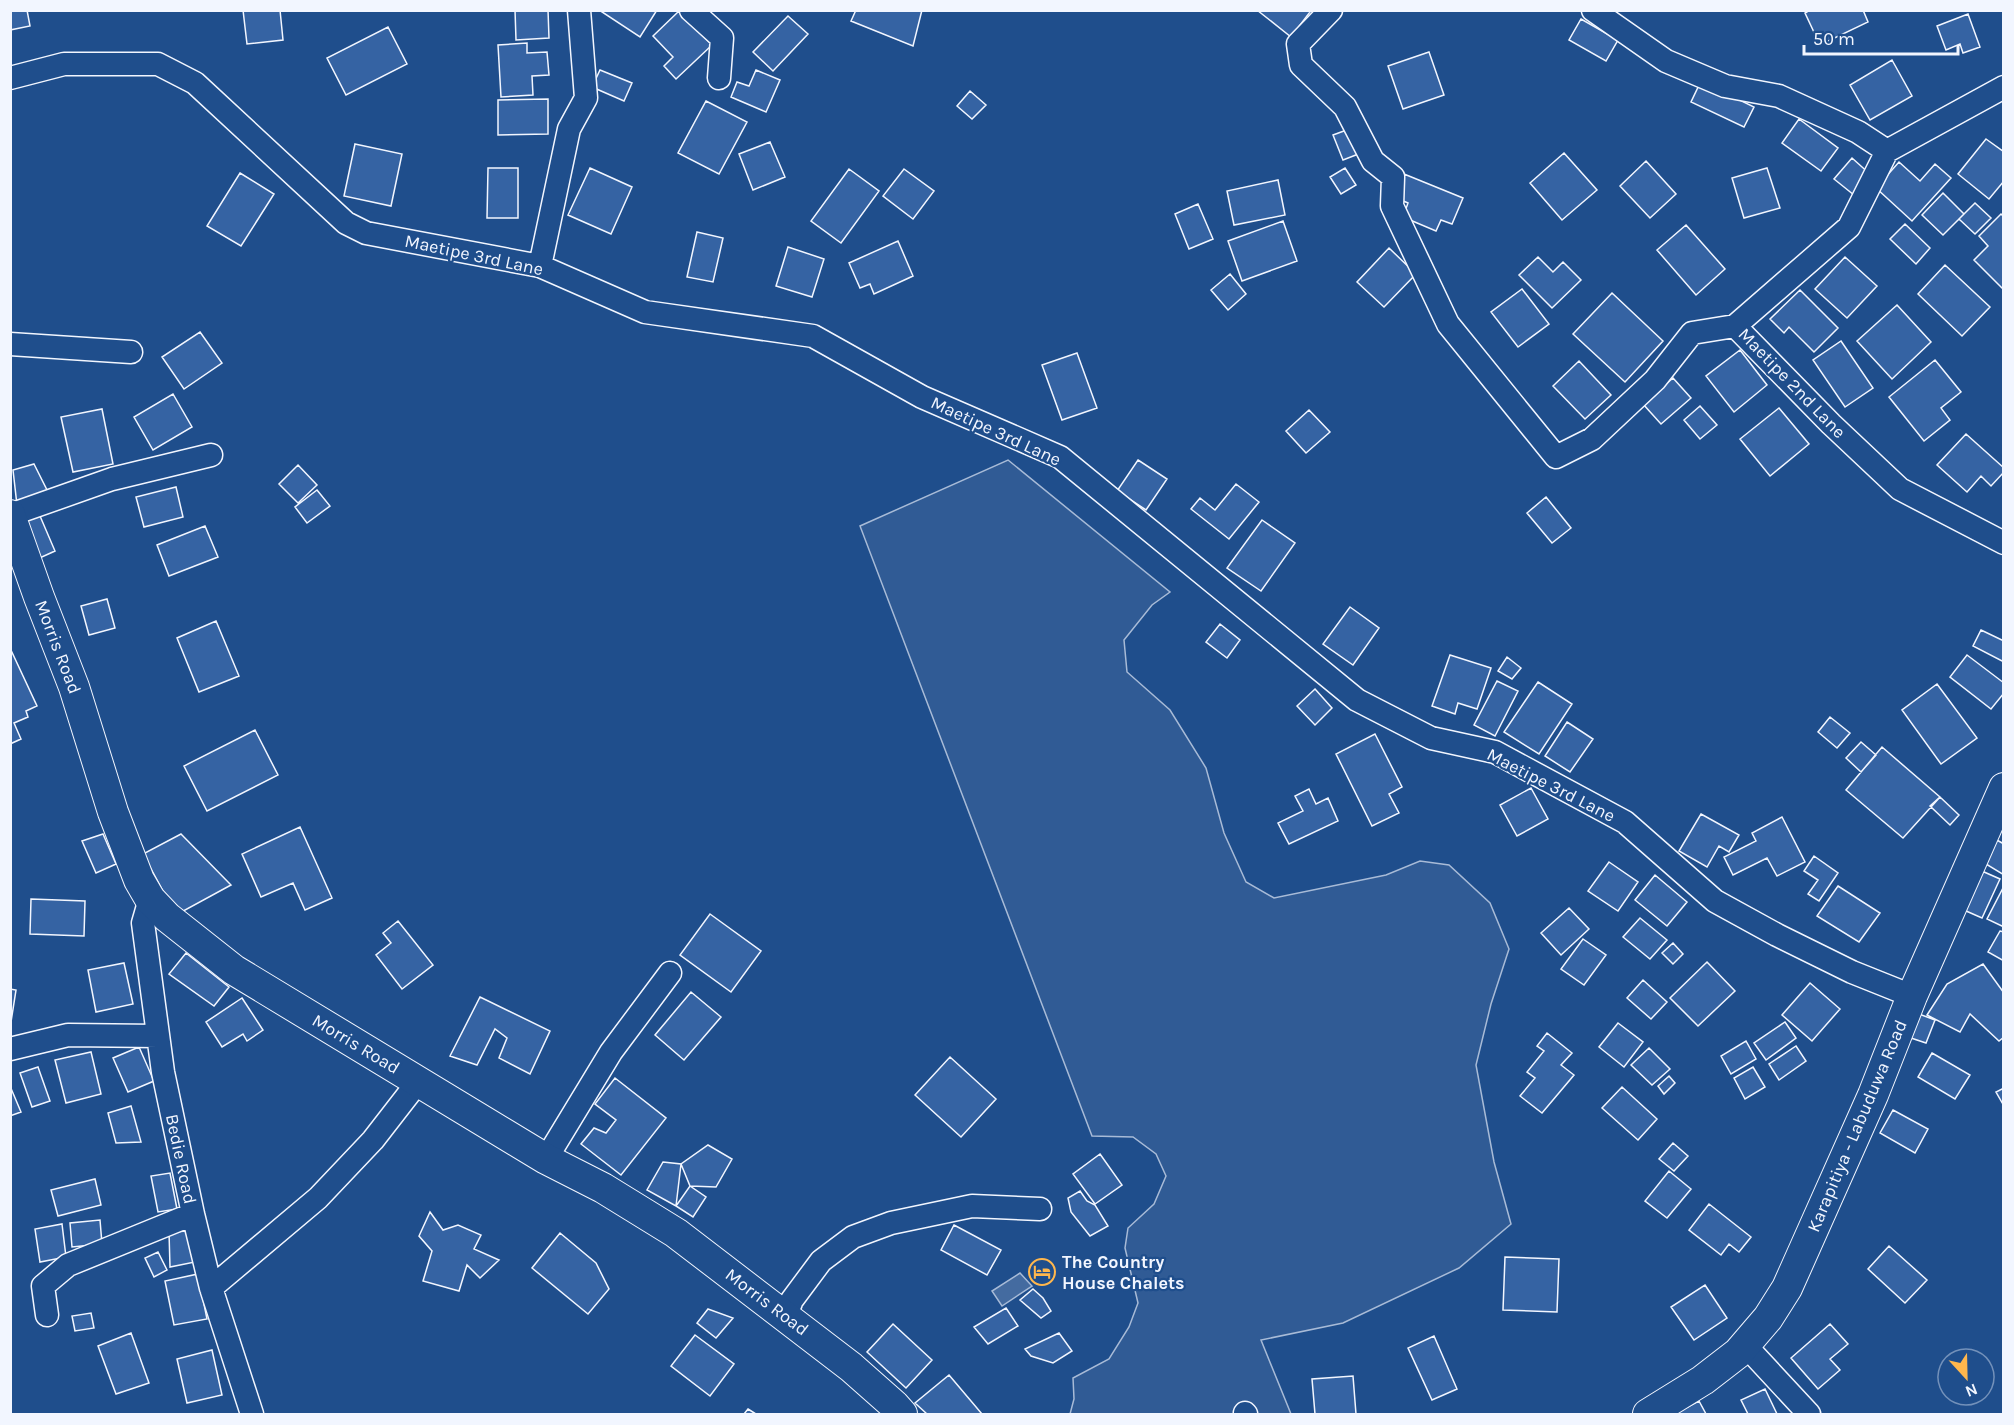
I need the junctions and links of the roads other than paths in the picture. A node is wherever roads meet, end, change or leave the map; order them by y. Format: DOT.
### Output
graph roads {
  1 [pos="579,10"];
  2 [pos="691,10"];
  3 [pos="1331,10"];
  4 [pos="1593,10"];
  5 [pos="10,78"];
  6 [pos="719,78"];
  7 [pos="2004,87"];
  8 [pos="1887,152"];
  9 [pos="540,266"];
  10 [pos="1735,326"];
  11 [pos="10,344"];
  12 [pos="131,352"];
  13 [pos="211,455"];
  14 [pos="10,515"];
  15 [pos="2004,543"];
  16 [pos="2001,803"];
  17 [pos="150,899"];
  18 [pos="669,974"];
  19 [pos="1912,996"];
  20 [pos="158,1035"];
  21 [pos="10,1048"];
  22 [pos="418,1082"];
  23 [pos="546,1159"];
  24 [pos="1040,1209"];
  25 [pos="193,1214"];
  26 [pos="211,1288"];
  27 [pos="47,1315"];
  28 [pos="786,1315"];
  29 [pos="1745,1345"];
  30 [pos="252,1414"];
  31 [pos="902,1414"];
  32 [pos="1648,1414"];
  33 [pos="1809,1414"];
  1 -- 9 [label="street"];
  2 -- 6 [label="street"];
  3 -- 10 [label="street"];
  4 -- 8 [label="street"];
  5 -- 9 [label="street, Maetipe 3rd Lane"];
  7 -- 8 [label="street"];
  8 -- 10 [label="street, Maetipe 2nd Lane"];
  9 -- 19 [label="street, Maetipe 3rd Lane"];
  10 -- 15 [label="street, Maetipe 2nd Lane"];
  11 -- 12 [label="street"];
  13 -- 14 [label="street"];
  14 -- 17 [label="main road, Morris Road"];
  16 -- 19 [label="main road, Karapitiya - Labuduwa Road"];
  17 -- 20 [label="street, Bedie Road"];
  17 -- 22 [label="main road, Morris Road"];
  18 -- 23 [label="street"];
  19 -- 29 [label="main road, Karapitiya - Labuduwa Road"];
  20 -- 21 [label="street"];
  20 -- 25 [label="street, Bedie Road"];
  22 -- 23 [label="main road, Morris Road"];
  22 -- 26 [label="street"];
  23 -- 28 [label="main road, Morris Road"];
  24 -- 28 [label="street"];
  25 -- 26 [label="street, Bedie Road"];
  25 -- 27 [label="street"];
  26 -- 30 [label="street, Bedie Road"];
  28 -- 31 [label="main road, Morris Road"];
  29 -- 32 [label="main road, Karapitiya - Labuduwa Road"];
  29 -- 33 [label="street"];
}
